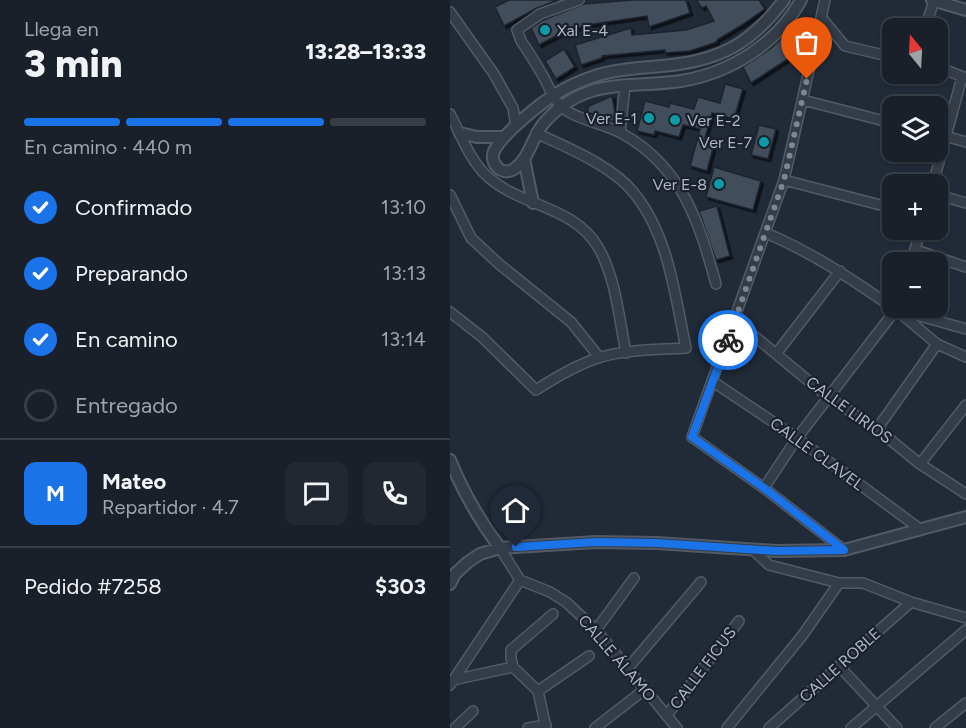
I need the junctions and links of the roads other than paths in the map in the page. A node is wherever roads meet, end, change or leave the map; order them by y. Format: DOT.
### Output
graph roads {
  1 [pos="579,0"];
  2 [pos="784,0"];
  3 [pos="801,0"];
  4 [pos="825,0"];
  5 [pos="933,0"];
  6 [pos="966,10"];
  7 [pos="450,12"];
  8 [pos="821,17"];
  9 [pos="928,18"];
  10 [pos="882,55"];
  11 [pos="948,71"];
  12 [pos="964,77"];
  13 [pos="625,85"];
  14 [pos="553,94"];
  15 [pos="803,100"];
  16 [pos="560,106"];
  17 [pos="513,108"];
  18 [pos="450,114"];
  19 [pos="528,114"];
  20 [pos="948,119"];
  21 [pos="882,120"];
  22 [pos="516,126"];
  23 [pos="620,132"];
  24 [pos="460,133"];
  25 [pos="536,133"];
  26 [pos="503,137"];
  27 [pos="948,137"];
  28 [pos="966,142"];
  29 [pos="524,159"];
  30 [pos="784,180"];
  31 [pos="948,198"];
  32 [pos="451,199"];
  33 [pos="533,203"];
  34 [pos="966,203"];
  35 [pos="882,205"];
  36 [pos="766,233"];
  37 [pos="918,240"];
  38 [pos="916,250"];
  39 [pos="966,267"];
  40 [pos="840,271"];
  41 [pos="716,284"];
  42 [pos="882,299"];
  43 [pos="450,312"];
  44 [pos="888,318"];
  45 [pos="907,318"];
  46 [pos="929,318"];
  47 [pos="735,320"];
  48 [pos="966,329"];
  49 [pos="937,344"];
  50 [pos="626,353"];
  51 [pos="776,354"];
  52 [pos="599,357"];
  53 [pos="966,357"];
  54 [pos="712,381"];
  55 [pos="828,398"];
  56 [pos="966,405"];
  57 [pos="877,429"];
  58 [pos="796,438"];
  59 [pos="450,460"];
  60 [pos="920,464"];
  61 [pos="764,488"];
  62 [pos="965,492"];
  63 [pos="966,517"];
  64 [pos="920,529"];
  65 [pos="500,548"];
  66 [pos="752,549"];
  67 [pos="844,550"];
  68 [pos="634,578"];
  69 [pos="520,579"];
  70 [pos="701,582"];
  71 [pos="839,583"];
  72 [pos="450,584"];
  73 [pos="911,602"];
  74 [pos="553,614"];
  75 [pos="966,618"];
  76 [pos="739,621"];
  77 [pos="596,630"];
  78 [pos="966,630"];
  79 [pos="589,656"];
  80 [pos="513,667"];
  81 [pos="840,667"];
  82 [pos="628,668"];
  83 [pos="451,683"];
  84 [pos="644,690"];
  85 [pos="538,691"];
  86 [pos="966,703"];
  87 [pos="876,705"];
  88 [pos="473,711"];
  89 [pos="667,715"];
  90 [pos="546,726"];
  91 [pos="454,728"];
  92 [pos="528,728"];
  93 [pos="594,728"];
  94 [pos="677,728"];
  95 [pos="727,728"];
  96 [pos="769,728"];
  97 [pos="851,728"];
  98 [pos="897,728"];
  99 [pos="936,728"];
  1 -- 14 [label="street"];
  2 -- 14 [label="street"];
  3 -- 13 [label="street"];
  4 -- 8 [label="street"];
  5 -- 6 [label="street"];
  5 -- 9 [label="street"];
  7 -- 17 [label="street"];
  8 -- 10 [label="street"];
  8 -- 15 [label="street"];
  11 -- 12 [label="street"];
  12 -- 20 [label="street"];
  13 -- 16 [label="street"];
  13 -- 23 [label="street"];
  14 -- 16 [label="street"];
  14 -- 19 [label="street"];
  15 -- 21 [label="street"];
  15 -- 30 [label="street"];
  16 -- 23 [label="street"];
  16 -- 25 [label="street"];
  17 -- 19 [label="street"];
  17 -- 22 [label="street"];
  18 -- 24 [label="street"];
  19 -- 22 [label="street"];
  22 -- 26 [label="street"];
  23 -- 41 [label="street"];
  24 -- 26 [label="street"];
  24 -- 33 [label="street"];
  25 -- 29 [label="street"];
  25 -- 50 [label="street"];
  26 -- 29 [label="street"];
  27 -- 28 [label="street"];
  29 -- 33 [label="street"];
  30 -- 35 [label="street"];
  30 -- 36 [label="street"];
  31 -- 34 [label="street"];
  32 -- 52 [label="street"];
  33 -- 50 [label="street"];
  36 -- 40 [label="street"];
  36 -- 47 [label="street"];
  37 -- 38 [label="street"];
  38 -- 39 [label="street"];
  40 -- 42 [label="street"];
  40 -- 51 [label="street"];
  43 -- 52 [label="street"];
  44 -- 55 [label="street"];
  45 -- 49 [label="street"];
  46 -- 48 [label="street"];
  47 -- 51 [label="street, CALLE LIRIOS"];
  47 -- 54 [label="street"];
  49 -- 53 [label="street"];
  49 -- 57 [label="street"];
  50 -- 52 [label="street"];
  51 -- 55 [label="street, CALLE LIRIOS"];
  54 -- 58 [label="street, CALLE CLAVEL"];
  54 -- 61 [label="street"];
  55 -- 57 [label="street, CALLE LIRIOS"];
  55 -- 58 [label="street"];
  56 -- 60 [label="street"];
  57 -- 60 [label="street, CALLE LIRIOS"];
  58 -- 61 [label="street"];
  58 -- 64 [label="street, CALLE CLAVEL"];
  59 -- 65 [label="street"];
  60 -- 62 [label="street, CALLE LIRIOS"];
  61 -- 67 [label="street"];
  63 -- 64 [label="street"];
  64 -- 67 [label="street"];
  65 -- 66 [label="street"];
  65 -- 69 [label="street"];
  65 -- 72 [label="street"];
  66 -- 67 [label="street"];
  66 -- 71 [label="street"];
  68 -- 77 [label="street"];
  69 -- 77 [label="street, CALLE ÁLAMO"];
  69 -- 83 [label="street"];
  70 -- 82 [label="street"];
  71 -- 73 [label="street"];
  71 -- 95 [label="street"];
  73 -- 75 [label="street"];
  73 -- 81 [label="street, CALLE ROBLE"];
  74 -- 80 [label="street"];
  76 -- 89 [label="street, CALLE FICUS"];
  77 -- 82 [label="street, CALLE ÁLAMO"];
  78 -- 87 [label="street"];
  79 -- 85 [label="street"];
  80 -- 83 [label="street"];
  80 -- 85 [label="street"];
  81 -- 87 [label="street"];
  81 -- 96 [label="street, CALLE ROBLE"];
  82 -- 84 [label="street, CALLE ÁLAMO"];
  84 -- 89 [label="street, CALLE ÁLAMO"];
  84 -- 93 [label="street"];
  85 -- 90 [label="street"];
  86 -- 99 [label="street"];
  87 -- 97 [label="street"];
  87 -- 98 [label="street"];
  88 -- 91 [label="street"];
  89 -- 94 [label="street, CALLE ÁLAMO"];
  90 -- 92 [label="street"];
}
